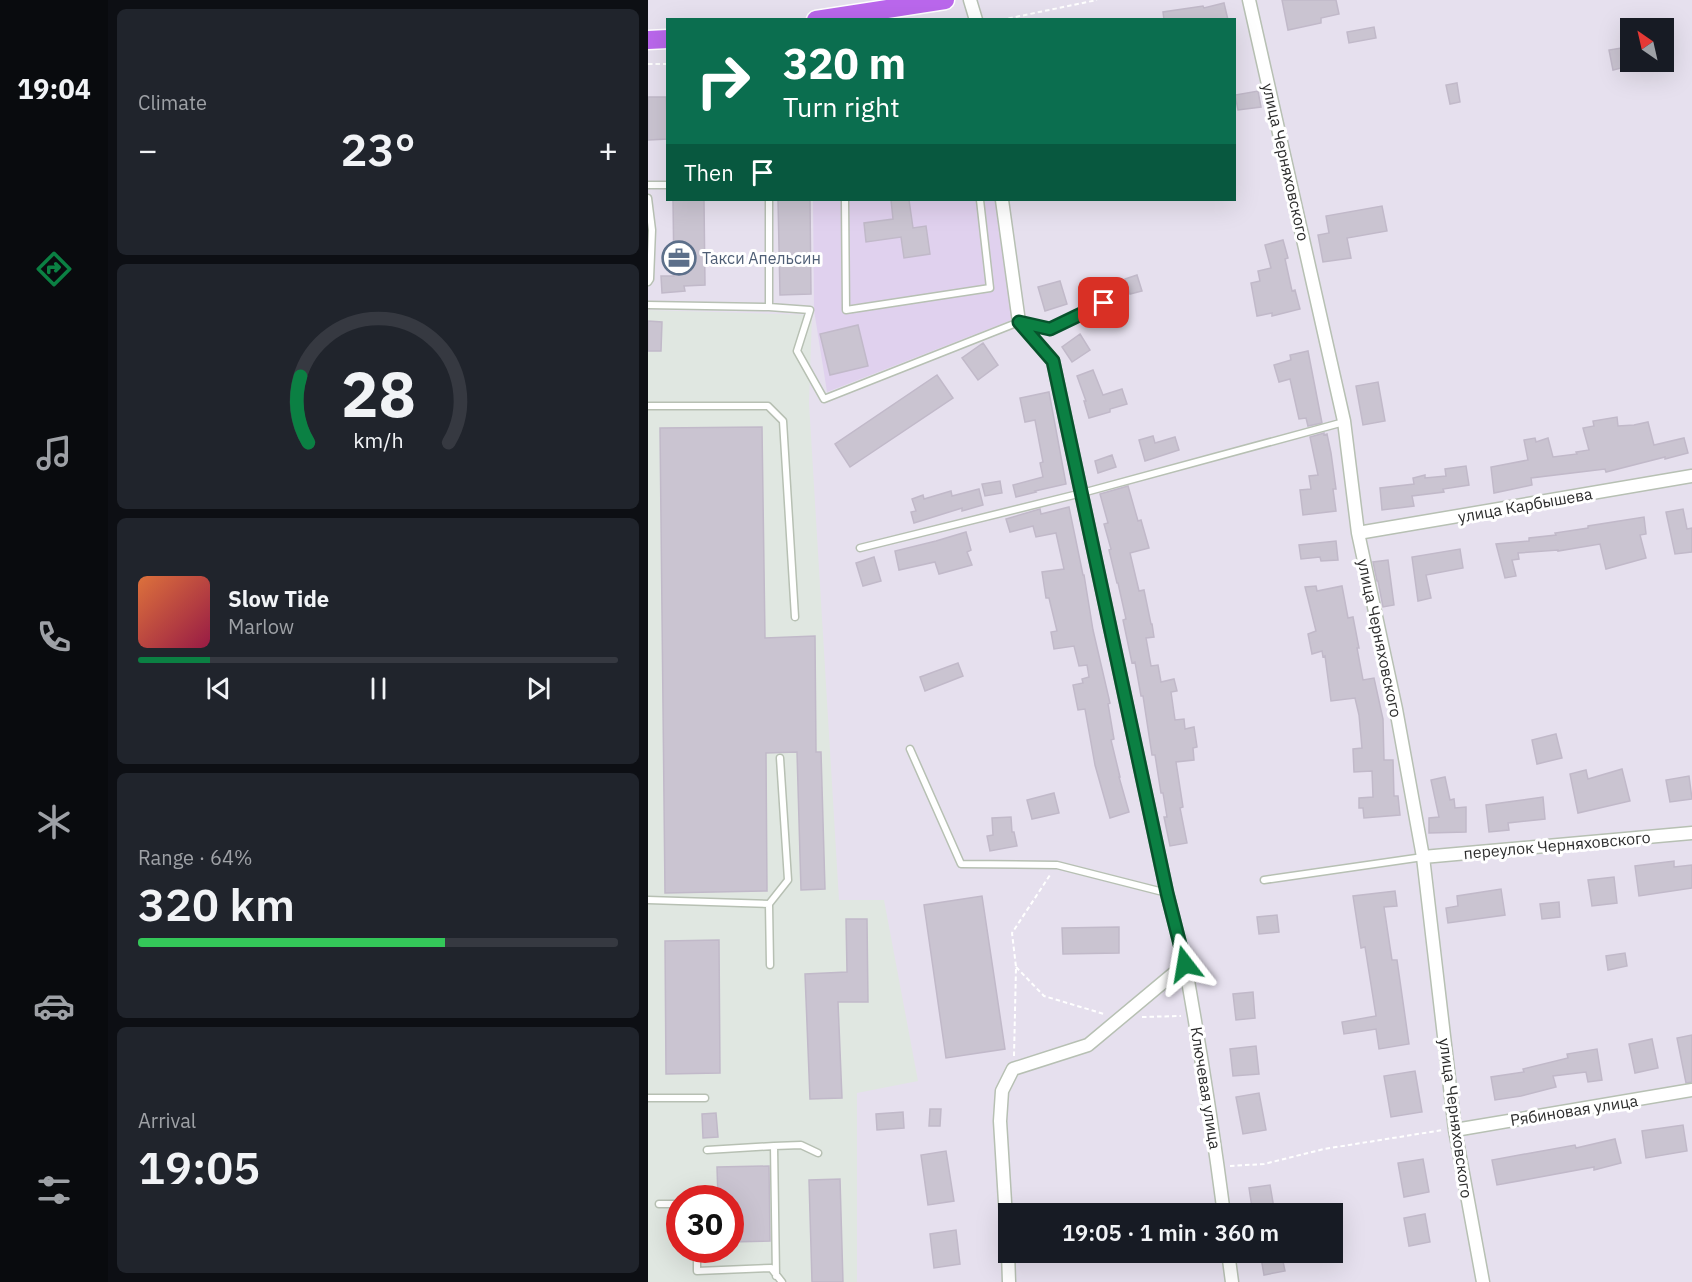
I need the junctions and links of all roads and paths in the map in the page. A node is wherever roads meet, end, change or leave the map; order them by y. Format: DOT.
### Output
graph roads {
  1 [pos="945,0"];
  2 [pos="970,0"];
  3 [pos="1097,0"];
  4 [pos="1249,0"];
  5 [pos="881,15"];
  6 [pos="842,18"];
  7 [pos="975,18"];
  8 [pos="1010,18"];
  9 [pos="666,39"];
  10 [pos="648,40"];
  11 [pos="648,64"];
  12 [pos="666,64"];
  13 [pos="648,185"];
  14 [pos="666,185"];
  15 [pos="648,198"];
  16 [pos="769,201"];
  17 [pos="845,201"];
  18 [pos="980,201"];
  19 [pos="1002,201"];
  20 [pos="648,282"];
  21 [pos="1104,303"];
  22 [pos="648,305"];
  23 [pos="769,307"];
  24 [pos="1019,322"];
  25 [pos="648,406"];
  26 [pos="1344,421"];
  27 [pos="1692,476"];
  28 [pos="1082,492"];
  29 [pos="1358,533"];
  30 [pos="860,548"];
  31 [pos="795,617"];
  32 [pos="910,749"];
  33 [pos="780,758"];
  34 [pos="1692,833"];
  35 [pos="1423,857"];
  36 [pos="1057,865"];
  37 [pos="1263,880"];
  38 [pos="1167,893"];
  39 [pos="648,900"];
  40 [pos="769,904"];
  41 [pos="1185,964"];
  42 [pos="770,965"];
  43 [pos="1016,967"];
  44 [pos="1194,1016"];
  45 [pos="1118,1018"];
  46 [pos="1013,1069"];
  47 [pos="1692,1090"];
  48 [pos="648,1098"];
  49 [pos="705,1098"];
  50 [pos="1455,1130"];
  51 [pos="774,1146"];
  52 [pos="707,1150"];
  53 [pos="818,1153"];
  54 [pos="1218,1167"];
  55 [pos="1005,1203"];
  56 [pos="1223,1203"];
  57 [pos="659,1204"];
  58 [pos="666,1204"];
  59 [pos="697,1263"];
  60 [pos="1008,1263"];
  61 [pos="1229,1263"];
  62 [pos="776,1276"];
  63 [pos="782,1282"];
  64 [pos="1009,1282"];
  65 [pos="1232,1282"];
  66 [pos="1483,1282"];
  1 -- 5 [label="main road"];
  2 -- 7 [label="street"];
  3 -- 8 [label="path"];
  4 -- 26 [label="street, улица Черняховского"];
  5 -- 6 [label="main road"];
  9 -- 10 [label="main road"];
  11 -- 12 [label="path"];
  13 -- 14 [label="lane"];
  15 -- 20 [label="lane"];
  16 -- 23 [label="lane"];
  17 -- 18 [label="lane"];
  19 -- 24 [label="street"];
  21 -- 24 [label="lane"];
  22 -- 23 [label="lane"];
  23 -- 24 [label="lane"];
  24 -- 28 [label="street"];
  25 -- 31 [label="lane"];
  26 -- 28 [label="lane"];
  26 -- 29 [label="street, улица Черняховского"];
  27 -- 29 [label="street, улица Карбышева"];
  28 -- 30 [label="lane"];
  28 -- 38 [label="street"];
  29 -- 35 [label="street, улица Черняховского"];
  32 -- 36 [label="lane"];
  33 -- 40 [label="lane"];
  34 -- 35 [label="street, переулок Черняховского"];
  35 -- 37 [label="lane"];
  35 -- 50 [label="street, улица Черняховского"];
  36 -- 38 [label="lane"];
  36 -- 43 [label="path"];
  38 -- 41 [label="street"];
  39 -- 40 [label="lane"];
  40 -- 42 [label="lane"];
  41 -- 44 [label="street, Ключевая улица"];
  41 -- 45 [label="street"];
  43 -- 45 [label="path"];
  43 -- 46 [label="path"];
  44 -- 45 [label="path"];
  44 -- 54 [label="street, Ключевая улица"];
  45 -- 46 [label="street"];
  46 -- 55 [label="street"];
  47 -- 50 [label="street, Рябиновая улица"];
  48 -- 49 [label="lane"];
  50 -- 54 [label="path"];
  50 -- 66 [label="street, улица Черняховского"];
  51 -- 52 [label="lane"];
  51 -- 53 [label="lane"];
  51 -- 62 [label="lane"];
  54 -- 56 [label="street, Ключевая улица"];
  57 -- 58 [label="lane"];
  59 -- 62 [label="lane"];
  60 -- 64 [label="street"];
  61 -- 65 [label="street"];
  62 -- 63 [label="lane"];
}
